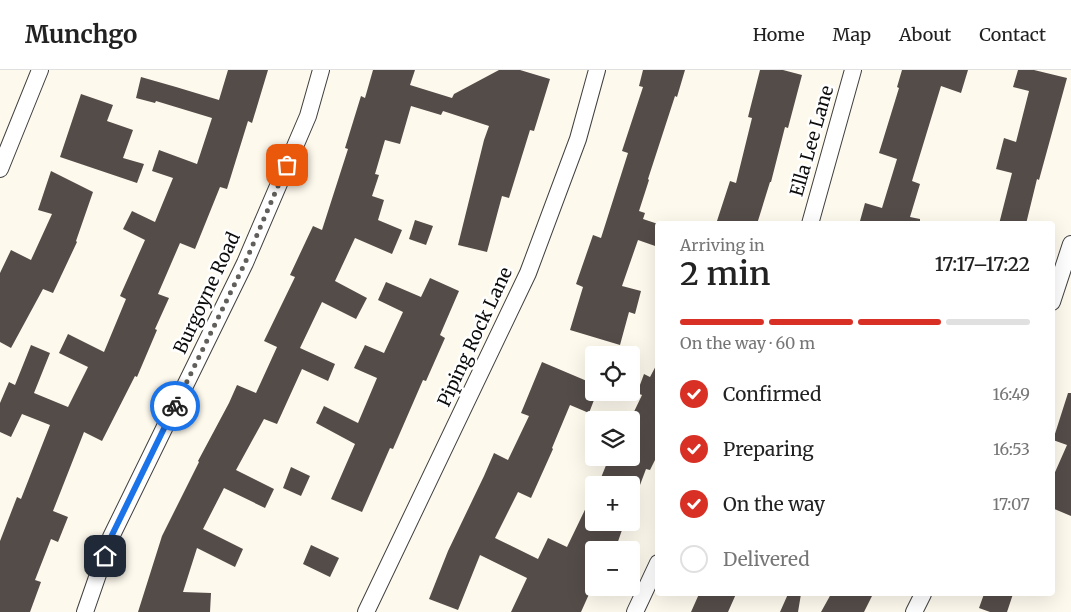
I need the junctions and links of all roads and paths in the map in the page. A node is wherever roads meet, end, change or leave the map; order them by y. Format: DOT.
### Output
graph roads {
  1 [pos="40,70"];
  2 [pos="321,70"];
  3 [pos="597,70"];
  4 [pos="853,70"];
  5 [pos="0,169"];
  6 [pos="811,221"];
  7 [pos="1071,244"];
  8 [pos="1055,293"];
  9 [pos="655,570"];
  10 [pos="922,596"];
  11 [pos="85,612"];
  12 [pos="366,612"];
  13 [pos="635,612"];
  14 [pos="914,612"];
  1 -- 5 [label="street"];
  2 -- 11 [label="street, Burgoyne Road"];
  3 -- 12 [label="street, Piping Rock Lane"];
  4 -- 6 [label="street, Ella Lee Lane"];
  7 -- 8 [label="street"];
  9 -- 13 [label="street"];
  10 -- 14 [label="street"];
}
